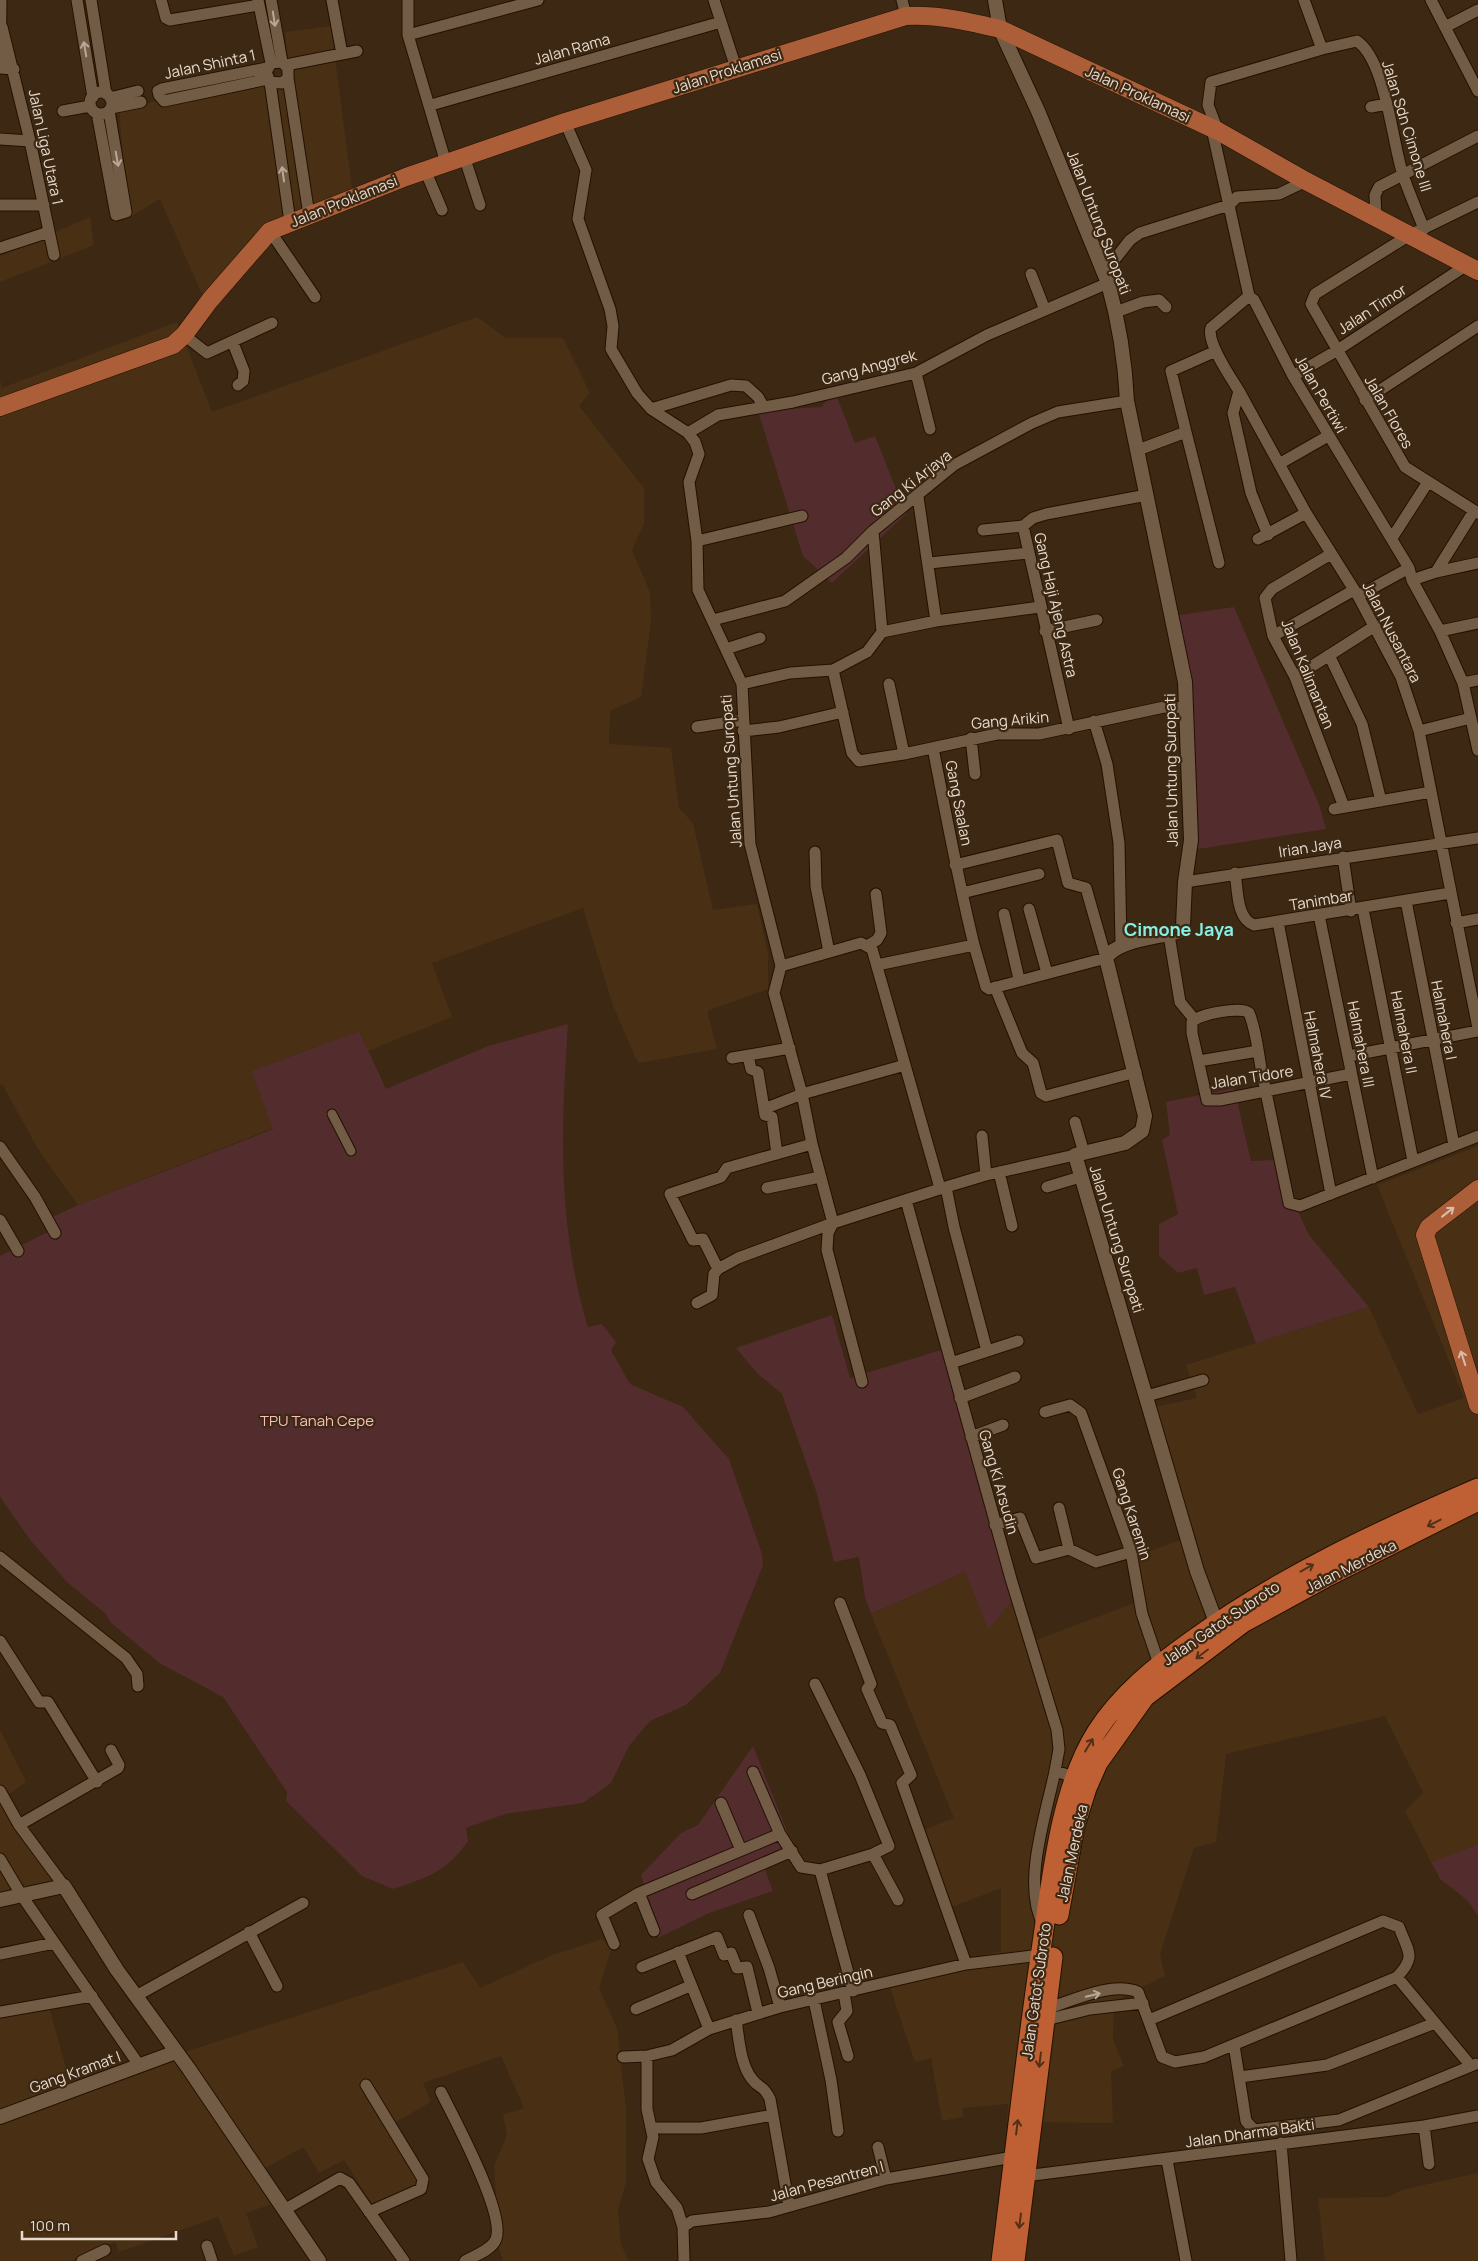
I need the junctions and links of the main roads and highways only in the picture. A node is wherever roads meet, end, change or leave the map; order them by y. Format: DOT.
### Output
graph roads {
  1 [pos="904,8"];
  2 [pos="1472,268"];
  3 [pos="0,407"];
  4 [pos="1478,1189"];
  5 [pos="1478,1405"];
  6 [pos="1478,1488"];
  7 [pos="1478,1501"];
  8 [pos="1046,1959"];
  9 [pos="1017,2170"];
  10 [pos="1001,2261"];
  11 [pos="1015,2261"];
  1 -- 2 [label="main road, Jalan Proklamasi"];
  1 -- 3 [label="main road, Jalan Proklamasi"];
  5 -- 4 [label="main road, one-way"];
  8 -- 6 [label="highway, Jalan Gatot Subroto, one-way"];
  7 -- 8 [label="highway, Jalan Merdeka, one-way"];
  9 -- 8 [label="highway, Jalan Gatot Subroto, one-way"];
  8 -- 9 [label="highway, Jalan Merdeka, one-way"];
  9 -- 10 [label="highway, Jalan Merdeka"];
  9 -- 11 [label="highway, Jalan Merdeka, one-way"];
}
